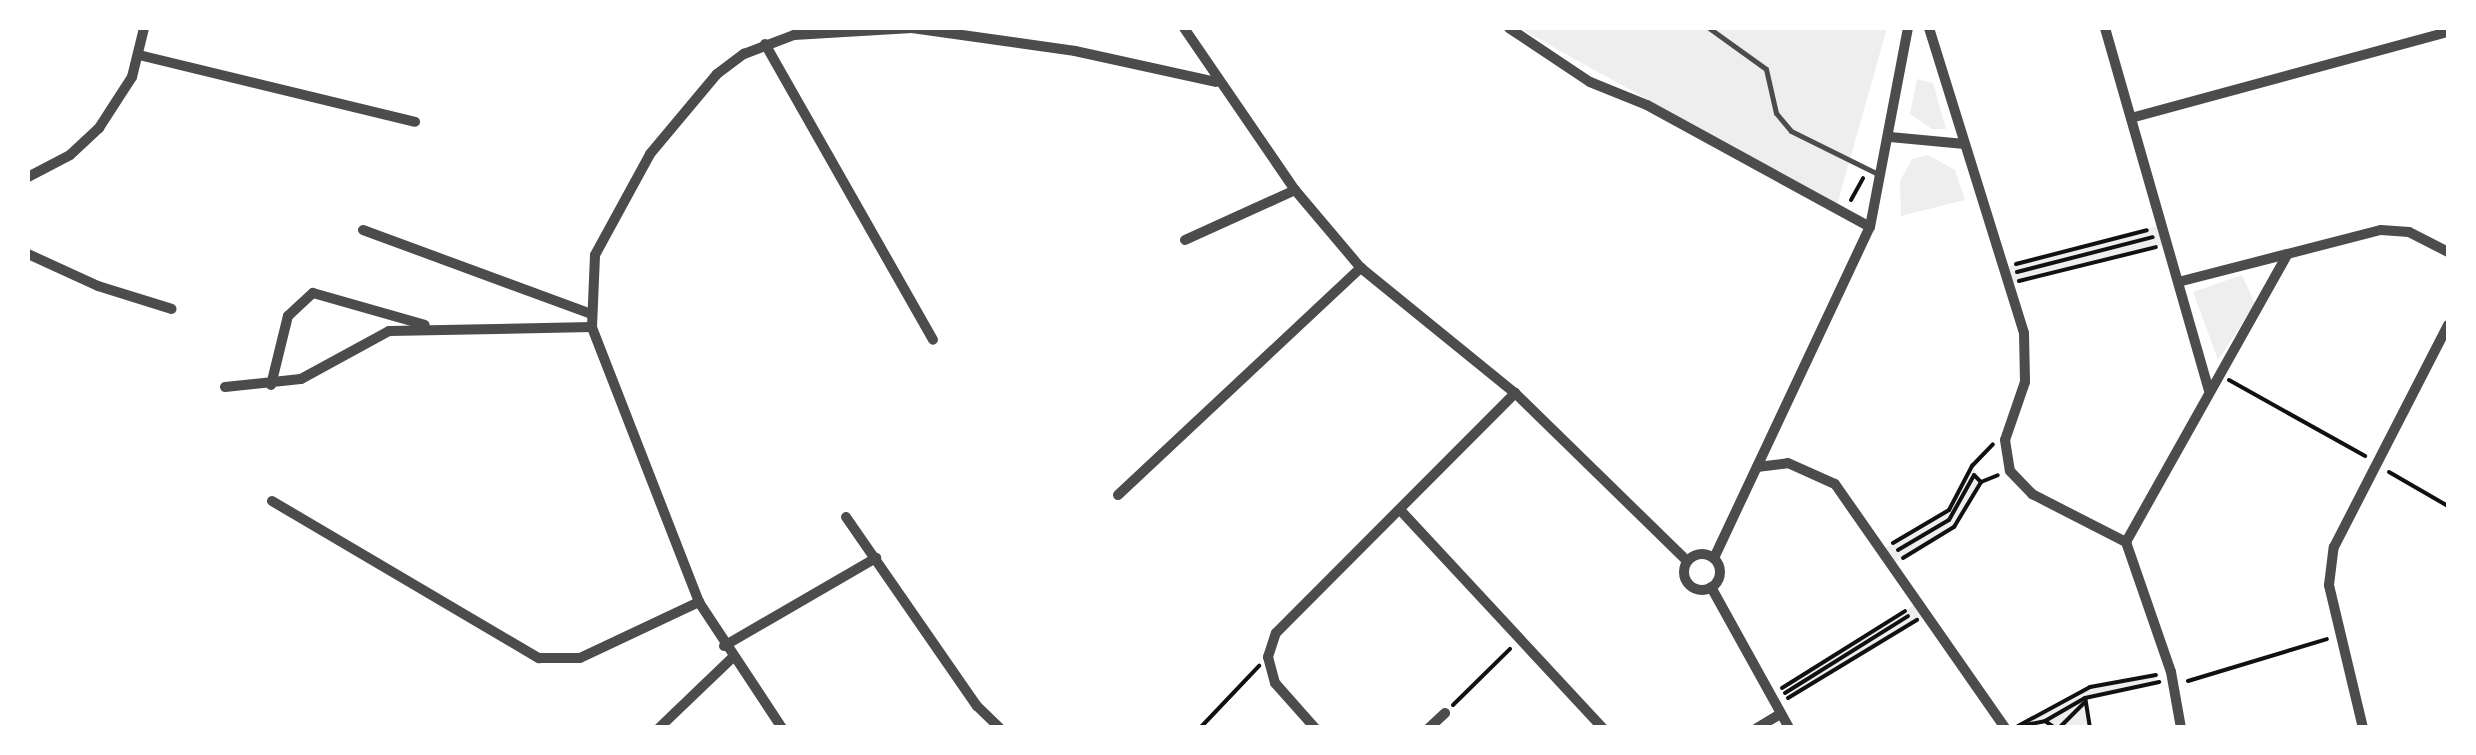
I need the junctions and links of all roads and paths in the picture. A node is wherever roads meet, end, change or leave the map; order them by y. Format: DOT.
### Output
graph roads {
  1 [pos="144,28"];
  2 [pos="1184,28"];
  3 [pos="1508,28"];
  4 [pos="1709,28"];
  5 [pos="1908,28"];
  6 [pos="1929,28"];
  7 [pos="2105,28"];
  8 [pos="2448,32"];
  9 [pos="764,44"];
  10 [pos="140,54"];
  11 [pos="1216,82"];
  12 [pos="2131,118"];
  13 [pos="414,122"];
  14 [pos="1890,137"];
  15 [pos="1965,144"];
  16 [pos="28,176"];
  17 [pos="1880,176"];
  18 [pos="1295,190"];
  19 [pos="1870,227"];
  20 [pos="363,230"];
  21 [pos="2166,234"];
  22 [pos="1185,240"];
  23 [pos="2078,248"];
  24 [pos="2448,252"];
  25 [pos="28,254"];
  26 [pos="2080,256"];
  27 [pos="2286,256"];
  28 [pos="2082,266"];
  29 [pos="1361,268"];
  30 [pos="2008,275"];
  31 [pos="2182,281"];
  32 [pos="172,309"];
  33 [pos="590,314"];
  34 [pos="2448,325"];
  35 [pos="425,326"];
  36 [pos="592,327"];
  37 [pos="933,340"];
  38 [pos="2221,376"];
  39 [pos="272,385"];
  40 [pos="225,387"];
  41 [pos="2210,391"];
  42 [pos="1516,393"];
  43 [pos="2005,440"];
  44 [pos="2377,463"];
  45 [pos="1972,466"];
  46 [pos="1757,467"];
  47 [pos="2010,470"];
  48 [pos="1974,475"];
  49 [pos="1981,482"];
  50 [pos="1118,495"];
  51 [pos="272,501"];
  52 [pos="2448,506"];
  53 [pos="1402,512"];
  54 [pos="1951,512"];
  55 [pos="846,517"];
  56 [pos="1959,520"];
  57 [pos="2126,542"];
  58 [pos="1889,555"];
  59 [pos="876,558"];
  60 [pos="1714,558"];
  61 [pos="1687,561"];
  62 [pos="1712,587"];
  63 [pos="699,602"];
  64 [pos="1923,608"];
  65 [pos="2338,636"];
  66 [pos="1521,638"];
  67 [pos="724,646"];
  68 [pos="1848,654"];
  69 [pos="1268,657"];
  70 [pos="732,658"];
  71 [pos="2172,676"];
  72 [pos="2085,698"];
  73 [pos="1774,704"];
  74 [pos="1445,712"];
  75 [pos="2045,721"];
  76 [pos="2016,727"];
  77 [pos="660,728"];
  78 [pos="782,728"];
  79 [pos="1000,728"];
  80 [pos="1200,728"];
  81 [pos="1315,728"];
  82 [pos="1429,728"];
  83 [pos="1603,728"];
  84 [pos="1757,728"];
  85 [pos="1789,728"];
  86 [pos="2005,728"];
  87 [pos="2057,728"];
  88 [pos="2090,728"];
  89 [pos="2181,728"];
  90 [pos="2363,728"];
  1 -- 10 [label="street"];
  2 -- 11 [label="street"];
  3 -- 19 [label="street"];
  4 -- 17 [label="lane"];
  5 -- 14 [label="street"];
  6 -- 15 [label="street"];
  7 -- 12 [label="street"];
  8 -- 12 [label="street"];
  9 -- 11 [label="street"];
  9 -- 33 [label="street"];
  9 -- 37 [label="street"];
  10 -- 13 [label="street"];
  10 -- 16 [label="street"];
  11 -- 18 [label="street"];
  12 -- 21 [label="street"];
  14 -- 15 [label="street"];
  14 -- 17 [label="street"];
  15 -- 30 [label="street"];
  17 -- 19 [label="street"];
  18 -- 22 [label="street"];
  18 -- 29 [label="street"];
  19 -- 46 [label="street"];
  20 -- 33 [label="street"];
  21 -- 23 [label="path"];
  21 -- 26 [label="path"];
  21 -- 28 [label="path"];
  21 -- 31 [label="street"];
  23 -- 26 [label="path"];
  23 -- 30 [label="path"];
  24 -- 27 [label="street"];
  25 -- 32 [label="street"];
  26 -- 28 [label="path"];
  26 -- 30 [label="path"];
  27 -- 31 [label="street"];
  27 -- 38 [label="street"];
  28 -- 30 [label="path"];
  29 -- 42 [label="street"];
  29 -- 50 [label="street"];
  30 -- 43 [label="street"];
  31 -- 41 [label="street"];
  33 -- 36 [label="street"];
  34 -- 44 [label="street"];
  35 -- 36 [label="street"];
  35 -- 39 [label="street"];
  35 -- 39 [label="street"];
  36 -- 63 [label="street"];
  38 -- 41 [label="street"];
  38 -- 44 [label="path"];
  39 -- 40 [label="street"];
  41 -- 57 [label="street"];
  42 -- 53 [label="street"];
  42 -- 61 [label="street"];
  43 -- 45 [label="path"];
  43 -- 47 [label="street"];
  44 -- 52 [label="path"];
  44 -- 65 [label="street"];
  45 -- 48 [label="path"];
  45 -- 54 [label="path"];
  46 -- 58 [label="street"];
  46 -- 60 [label="street"];
  47 -- 49 [label="path"];
  47 -- 57 [label="street"];
  48 -- 49 [label="path"];
  48 -- 54 [label="path"];
  49 -- 56 [label="path"];
  51 -- 63 [label="street"];
  53 -- 66 [label="street"];
  53 -- 69 [label="street"];
  54 -- 56 [label="path"];
  54 -- 58 [label="path"];
  55 -- 59 [label="street"];
  56 -- 58 [label="path"];
  57 -- 71 [label="street"];
  58 -- 64 [label="street"];
  59 -- 67 [label="street"];
  59 -- 79 [label="street"];
  60 -- 61 [label="street"];
  60 -- 62 [label="street"];
  61 -- 62 [label="street"];
  62 -- 73 [label="street"];
  63 -- 67 [label="street"];
  64 -- 68 [label="path"];
  64 -- 68 [label="path"];
  64 -- 86 [label="street"];
  65 -- 71 [label="path"];
  65 -- 90 [label="street"];
  66 -- 74 [label="path"];
  66 -- 83 [label="street"];
  67 -- 70 [label="street"];
  68 -- 73 [label="path"];
  68 -- 73 [label="path"];
  69 -- 80 [label="path"];
  69 -- 81 [label="street"];
  70 -- 77 [label="street"];
  70 -- 78 [label="street"];
  71 -- 72 [label="path"];
  71 -- 76 [label="path"];
  71 -- 89 [label="street"];
  72 -- 75 [label="path"];
  72 -- 87 [label="path"];
  72 -- 88 [label="path"];
  73 -- 84 [label="street"];
  73 -- 85 [label="street"];
  74 -- 82 [label="street"];
  75 -- 76 [label="path"];
  75 -- 87 [label="path"];
}
